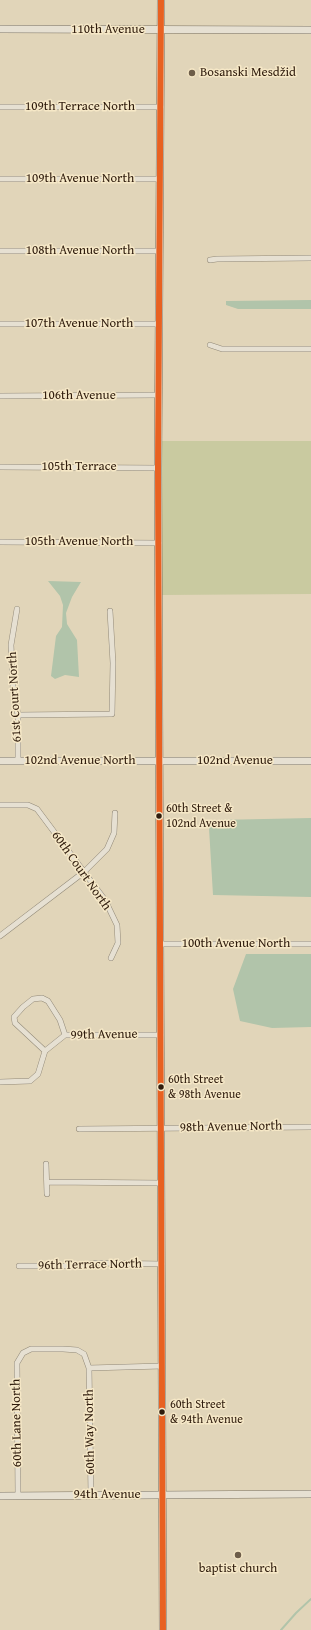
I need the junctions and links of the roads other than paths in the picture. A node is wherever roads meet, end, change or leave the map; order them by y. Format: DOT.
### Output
graph roads {
  1 [pos="162,0"];
  2 [pos="0,30"];
  3 [pos="162,30"];
  4 [pos="311,30"];
  5 [pos="0,107"];
  6 [pos="161,107"];
  7 [pos="0,179"];
  8 [pos="159,179"];
  9 [pos="0,251"];
  10 [pos="159,251"];
  11 [pos="311,258"];
  12 [pos="210,260"];
  13 [pos="0,324"];
  14 [pos="158,324"];
  15 [pos="210,345"];
  16 [pos="311,350"];
  17 [pos="158,395"];
  18 [pos="0,396"];
  19 [pos="0,467"];
  20 [pos="158,468"];
  21 [pos="0,542"];
  22 [pos="159,543"];
  23 [pos="17,609"];
  24 [pos="110,611"];
  25 [pos="18,715"];
  26 [pos="0,761"];
  27 [pos="18,761"];
  28 [pos="160,761"];
  29 [pos="311,761"];
  30 [pos="0,805"];
  31 [pos="115,812"];
  32 [pos="84,872"];
  33 [pos="0,936"];
  34 [pos="160,944"];
  35 [pos="311,944"];
  36 [pos="110,958"];
  37 [pos="161,1034"];
  38 [pos="65,1035"];
  39 [pos="45,1051"];
  40 [pos="0,1082"];
  41 [pos="311,1127"];
  42 [pos="161,1128"];
  43 [pos="79,1129"];
  44 [pos="46,1164"];
  45 [pos="46,1182"];
  46 [pos="161,1183"];
  47 [pos="47,1194"];
  48 [pos="162,1264"];
  49 [pos="20,1266"];
  50 [pos="162,1366"];
  51 [pos="89,1368"];
  52 [pos="311,1494"];
  53 [pos="91,1495"];
  54 [pos="162,1495"];
  55 [pos="0,1496"];
  56 [pos="18,1496"];
  57 [pos="163,1630"];
  1 -- 3 [label="street"];
  2 -- 3 [label="street, 110th Avenue"];
  3 -- 4 [label="street, 110th Avenue"];
  3 -- 6 [label="street"];
  5 -- 6 [label="street, 109th Terrace North"];
  6 -- 8 [label="street"];
  7 -- 8 [label="street, 109th Avenue North"];
  8 -- 10 [label="street"];
  9 -- 10 [label="street, 108th Avenue North"];
  10 -- 14 [label="street"];
  11 -- 12 [label="street"];
  13 -- 14 [label="street, 107th Avenue North"];
  14 -- 17 [label="street"];
  15 -- 16 [label="street"];
  17 -- 18 [label="street, 106th Avenue"];
  17 -- 20 [label="street"];
  19 -- 20 [label="street, 105th Terrace"];
  20 -- 22 [label="street"];
  21 -- 22 [label="street, 105th Avenue North"];
  22 -- 28 [label="street"];
  23 -- 25 [label="street, 61st Court North"];
  24 -- 25 [label="street"];
  25 -- 27 [label="street, 61st Court North"];
  26 -- 27 [label="street, 102nd Avenue North"];
  27 -- 28 [label="street, 102nd Avenue North"];
  28 -- 29 [label="street, 102nd Avenue"];
  28 -- 34 [label="street"];
  30 -- 32 [label="street, 60th Court North"];
  31 -- 32 [label="street"];
  32 -- 33 [label="street"];
  32 -- 36 [label="street, 60th Court North"];
  34 -- 35 [label="street, 100th Avenue North"];
  34 -- 37 [label="street"];
  37 -- 38 [label="street, 99th Avenue"];
  37 -- 42 [label="street"];
  38 -- 39 [label="street, 99th Avenue"];
  38 -- 39 [label="street"];
  39 -- 40 [label="street"];
  41 -- 42 [label="street, 98th Avenue North"];
  42 -- 43 [label="street, 98th Avenue North"];
  42 -- 46 [label="street"];
  44 -- 45 [label="street"];
  45 -- 46 [label="street"];
  45 -- 47 [label="street"];
  46 -- 48 [label="street"];
  48 -- 49 [label="street, 96th Terrace North"];
  48 -- 50 [label="street"];
  50 -- 51 [label="street"];
  50 -- 54 [label="street"];
  51 -- 53 [label="street, 60th Way North"];
  51 -- 56 [label="street, 60th Lane North"];
  52 -- 54 [label="street, 94th Avenue"];
  53 -- 54 [label="street, 94th Avenue"];
  53 -- 56 [label="street, 94th Avenue"];
  54 -- 57 [label="street"];
  55 -- 56 [label="street, 94th Avenue"];
}
